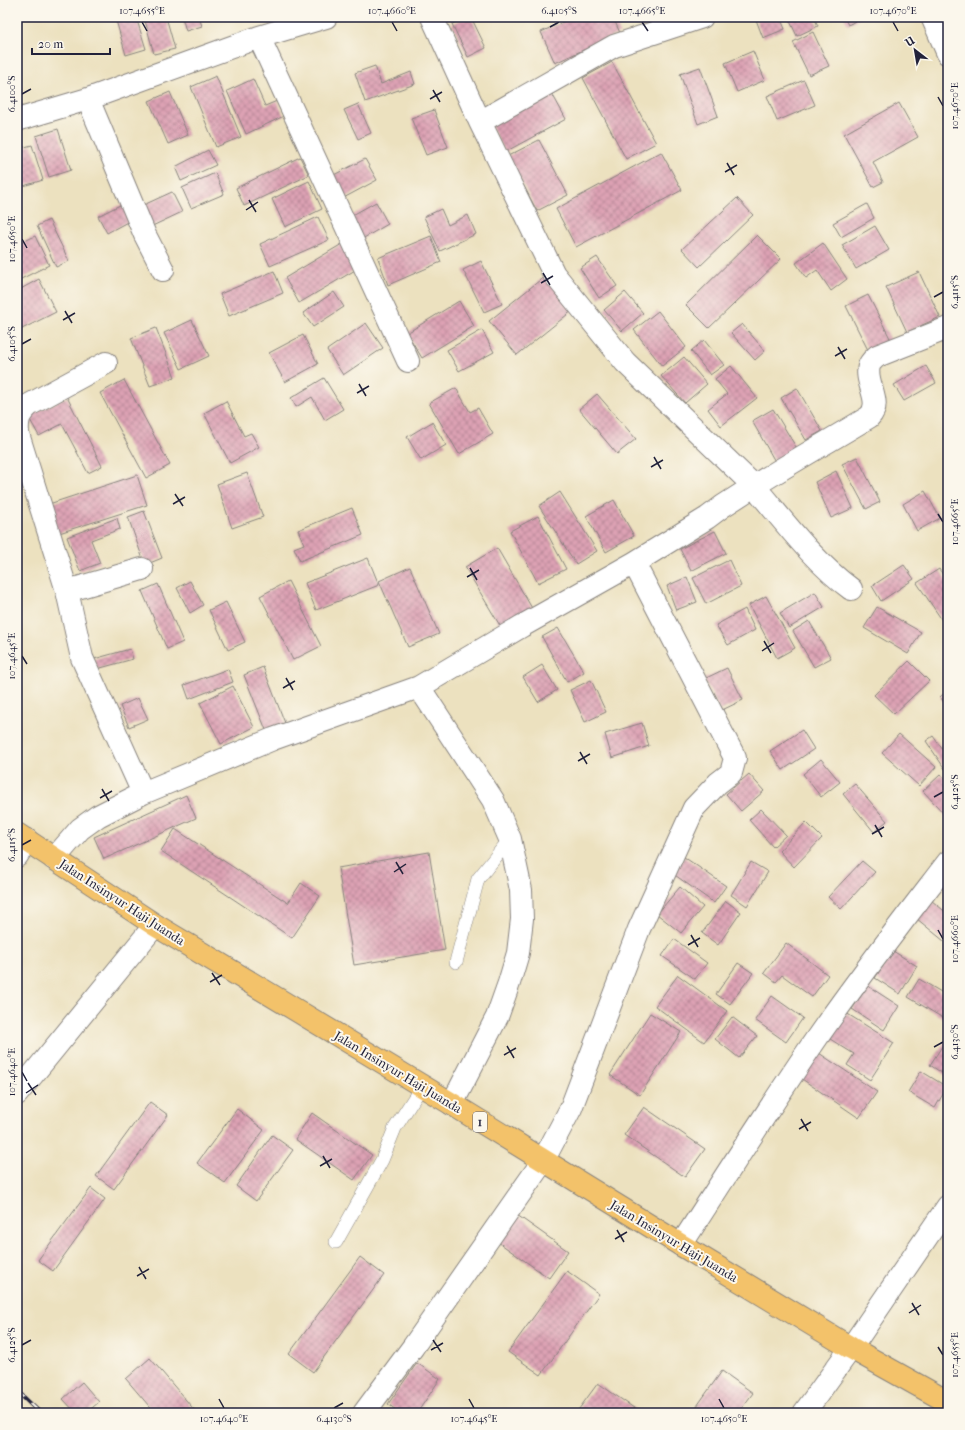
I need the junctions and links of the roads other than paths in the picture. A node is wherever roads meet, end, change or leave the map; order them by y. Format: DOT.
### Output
graph roads {
  1 [pos="326,17"];
  2 [pos="432,17"];
  3 [pos="702,17"];
  4 [pos="932,17"];
  5 [pos="259,37"];
  6 [pos="948,54"];
  7 [pos="88,99"];
  8 [pos="17,120"];
  9 [pos="480,122"];
  10 [pos="164,270"];
  11 [pos="948,328"];
  12 [pos="408,361"];
  13 [pos="106,364"];
  14 [pos="754,486"];
  15 [pos="634,563"];
  16 [pos="142,569"];
  17 [pos="851,589"];
  18 [pos="67,591"];
  19 [pos="419,687"];
  20 [pos="142,793"];
  21 [pos="510,839"];
  22 [pos="20,844"];
  23 [pos="54,859"];
  24 [pos="948,862"];
  25 [pos="155,925"];
  26 [pos="456,962"];
  27 [pos="422,1086"];
  28 [pos="17,1094"];
  29 [pos="452,1104"];
  30 [pos="543,1161"];
  31 [pos="948,1206"];
  32 [pos="336,1242"];
  33 [pos="681,1245"];
  34 [pos="851,1348"];
  35 [pos="948,1402"];
  36 [pos="364,1413"];
  37 [pos="804,1413"];
  1 -- 5 [label="street"];
  2 -- 9 [label="street"];
  3 -- 9 [label="street"];
  4 -- 6 [label="street"];
  5 -- 7 [label="street"];
  5 -- 12 [label="street"];
  7 -- 8 [label="street"];
  7 -- 10 [label="street"];
  9 -- 14 [label="street"];
  11 -- 14 [label="street"];
  13 -- 18 [label="street"];
  14 -- 15 [label="street"];
  14 -- 17 [label="street"];
  15 -- 19 [label="street"];
  15 -- 30 [label="street"];
  16 -- 18 [label="street"];
  18 -- 20 [label="street"];
  19 -- 20 [label="street"];
  19 -- 21 [label="street"];
  20 -- 23 [label="street"];
  21 -- 26 [label="lane"];
  21 -- 29 [label="street"];
  22 -- 23 [label="highway, Jalan Insinyur Haji Juanda / 1"];
  23 -- 25 [label="highway, Jalan Insinyur Haji Juanda / 1"];
  24 -- 33 [label="street"];
  25 -- 27 [label="highway, Jalan Insinyur Haji Juanda / 1"];
  25 -- 28 [label="street"];
  27 -- 29 [label="highway, Jalan Insinyur Haji Juanda / 1"];
  27 -- 32 [label="lane"];
  29 -- 30 [label="highway, Jalan Insinyur Haji Juanda / 1"];
  30 -- 33 [label="highway, Jalan Insinyur Haji Juanda / 1"];
  30 -- 36 [label="street"];
  31 -- 34 [label="street"];
  33 -- 34 [label="highway, Jalan Insinyur Haji Juanda / 1"];
  34 -- 35 [label="highway, Jalan Insinyur Haji Juanda / 1"];
  34 -- 37 [label="street"];
}
